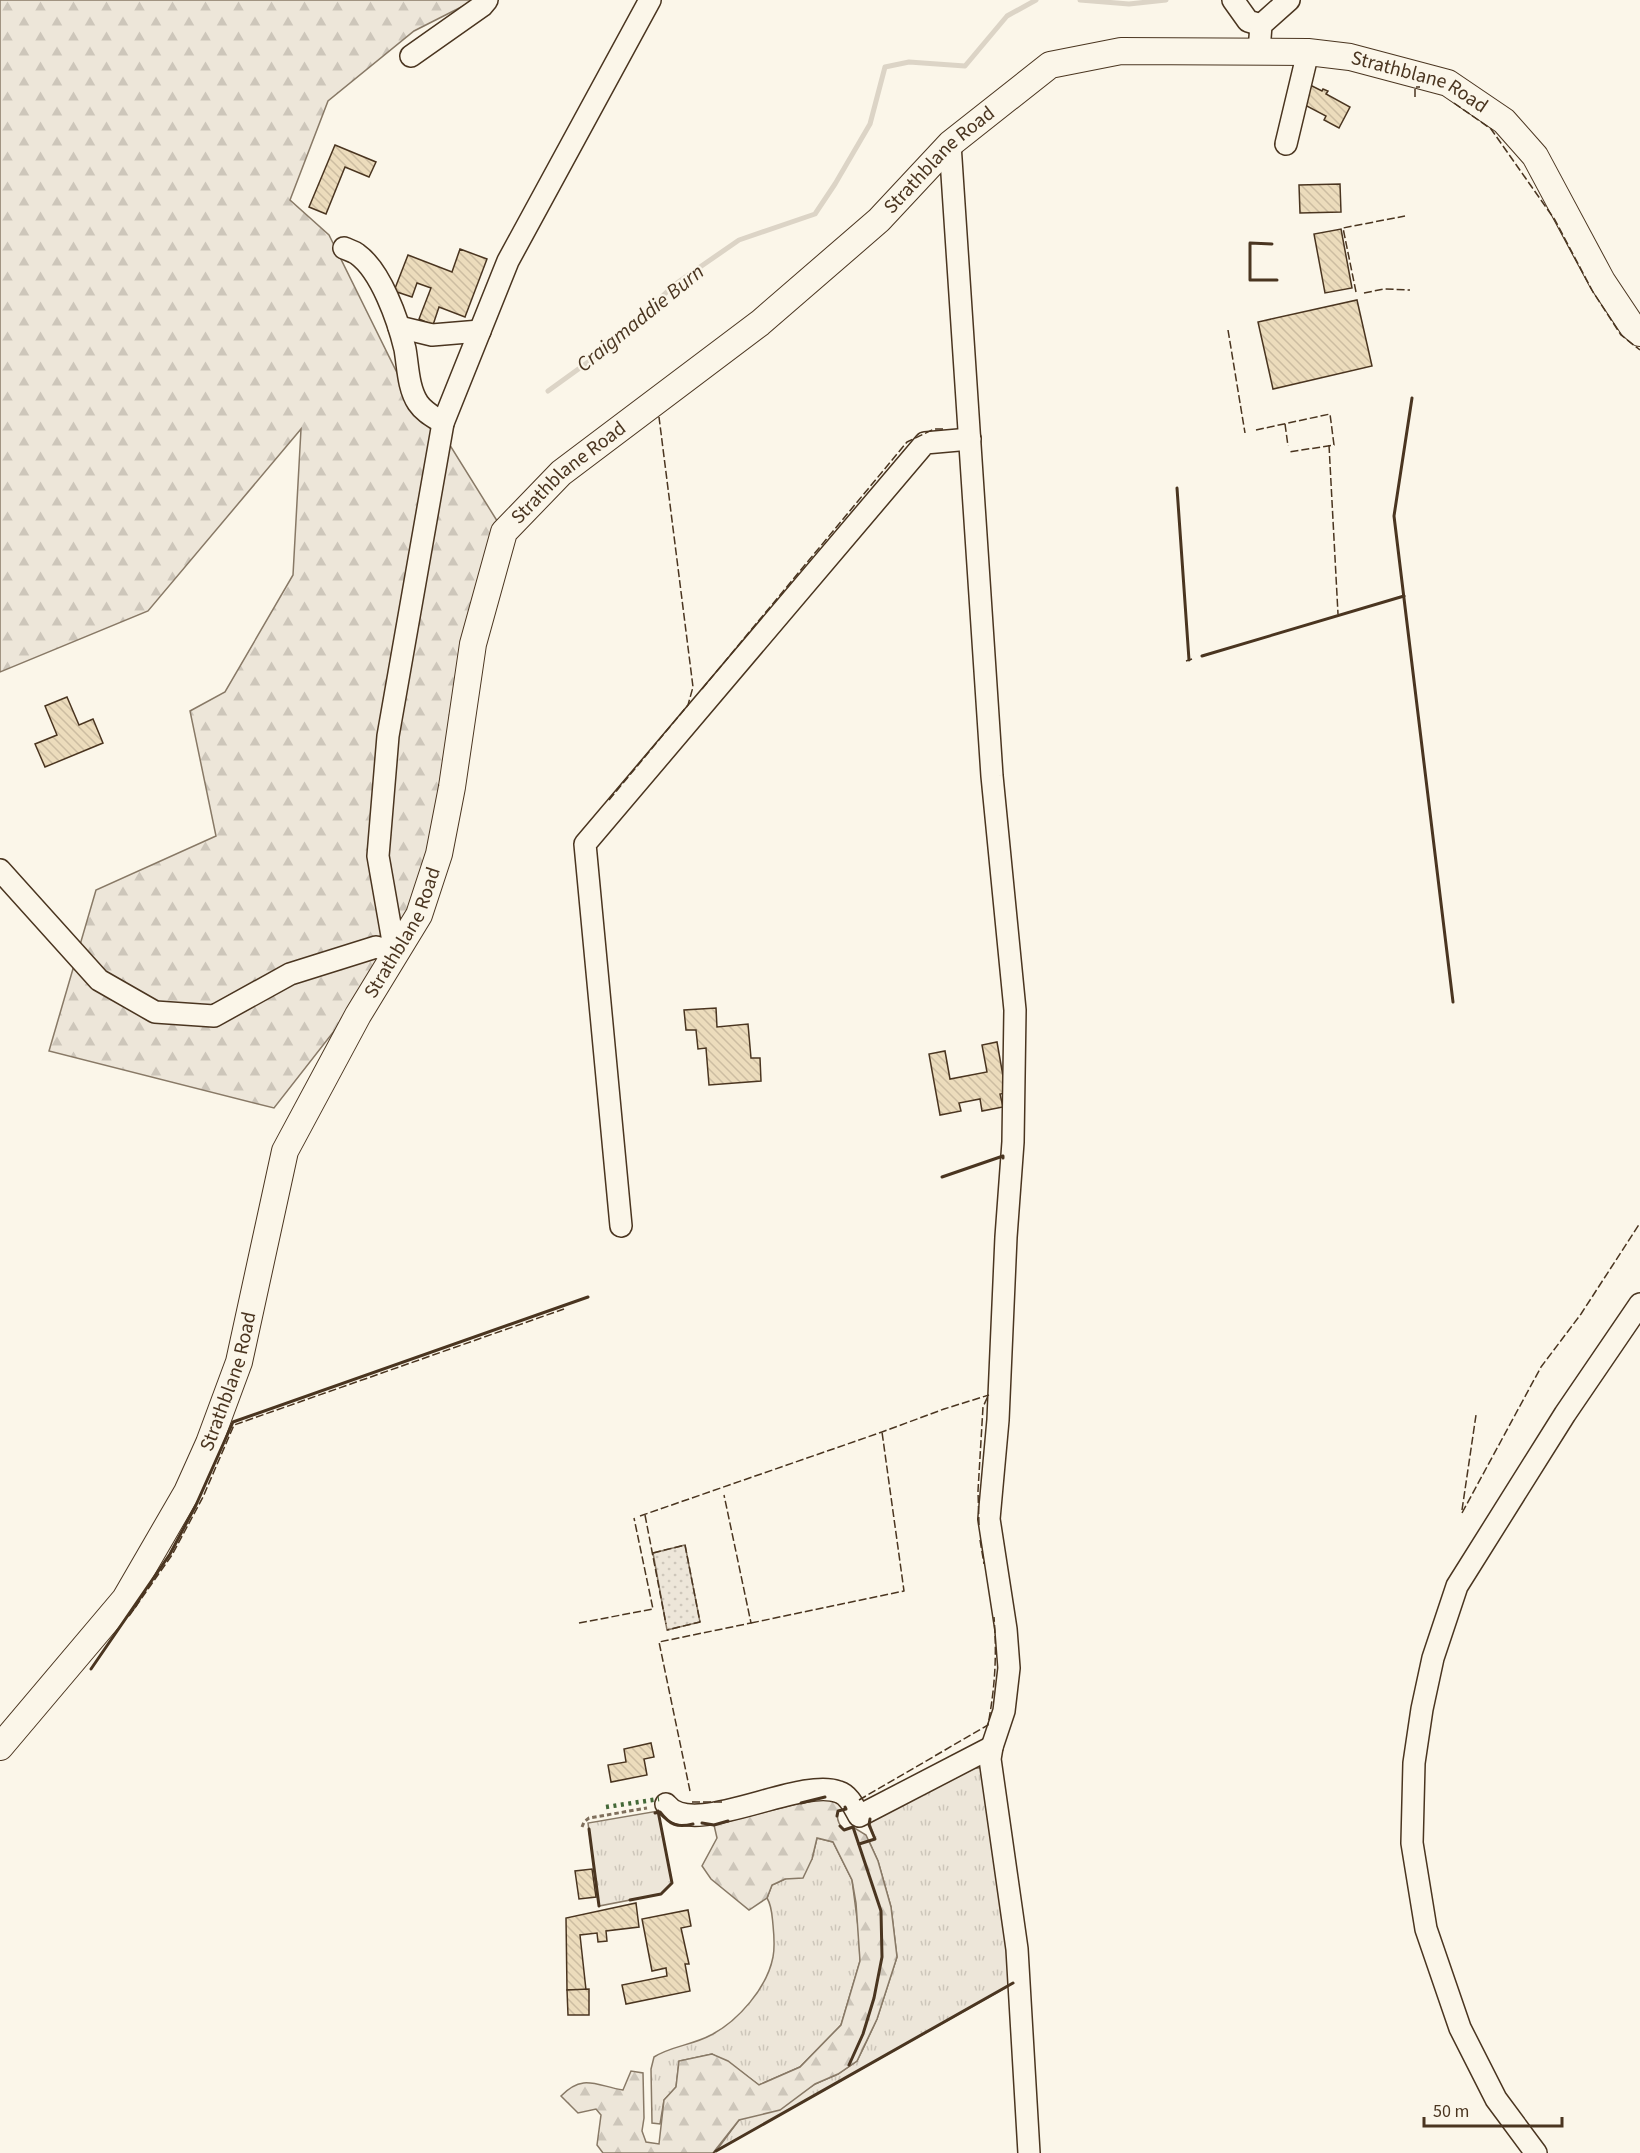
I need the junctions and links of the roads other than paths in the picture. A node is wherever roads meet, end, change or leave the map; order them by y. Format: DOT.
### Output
graph roads {
  1 [pos="487,0"];
  2 [pos="650,0"];
  3 [pos="1233,0"];
  4 [pos="1289,0"];
  5 [pos="1261,25"];
  6 [pos="1259,51"];
  7 [pos="1308,52"];
  8 [pos="411,56"];
  9 [pos="950,144"];
  10 [pos="1286,144"];
  11 [pos="344,249"];
  12 [pos="399,327"];
  13 [pos="480,332"];
  14 [pos="1640,333"];
  15 [pos="443,423"];
  16 [pos="970,439"];
  17 [pos="0,870"];
  18 [pos="621,1226"];
  19 [pos="1640,1304"];
  20 [pos="0,1747"];
  21 [pos="992,1747"];
  22 [pos="666,1804"];
  23 [pos="1029,2153"];
  24 [pos="1536,2153"];
  1 -- 8 [label="street"];
  2 -- 13 [label="street"];
  3 -- 5 [label="street"];
  4 -- 5 [label="street"];
  5 -- 6 [label="street"];
  6 -- 7 [label="main road, Strathblane Road"];
  6 -- 9 [label="main road, Strathblane Road"];
  7 -- 10 [label="street"];
  7 -- 14 [label="main road, Strathblane Road"];
  9 -- 16 [label="street"];
  9 -- 20 [label="main road, Strathblane Road"];
  11 -- 12 [label="street"];
  12 -- 13 [label="street"];
  12 -- 15 [label="street"];
  13 -- 15 [label="street"];
  15 -- 17 [label="street"];
  16 -- 18 [label="street"];
  16 -- 21 [label="street"];
  19 -- 24 [label="street"];
  21 -- 22 [label="street"];
  21 -- 23 [label="street"];
}
